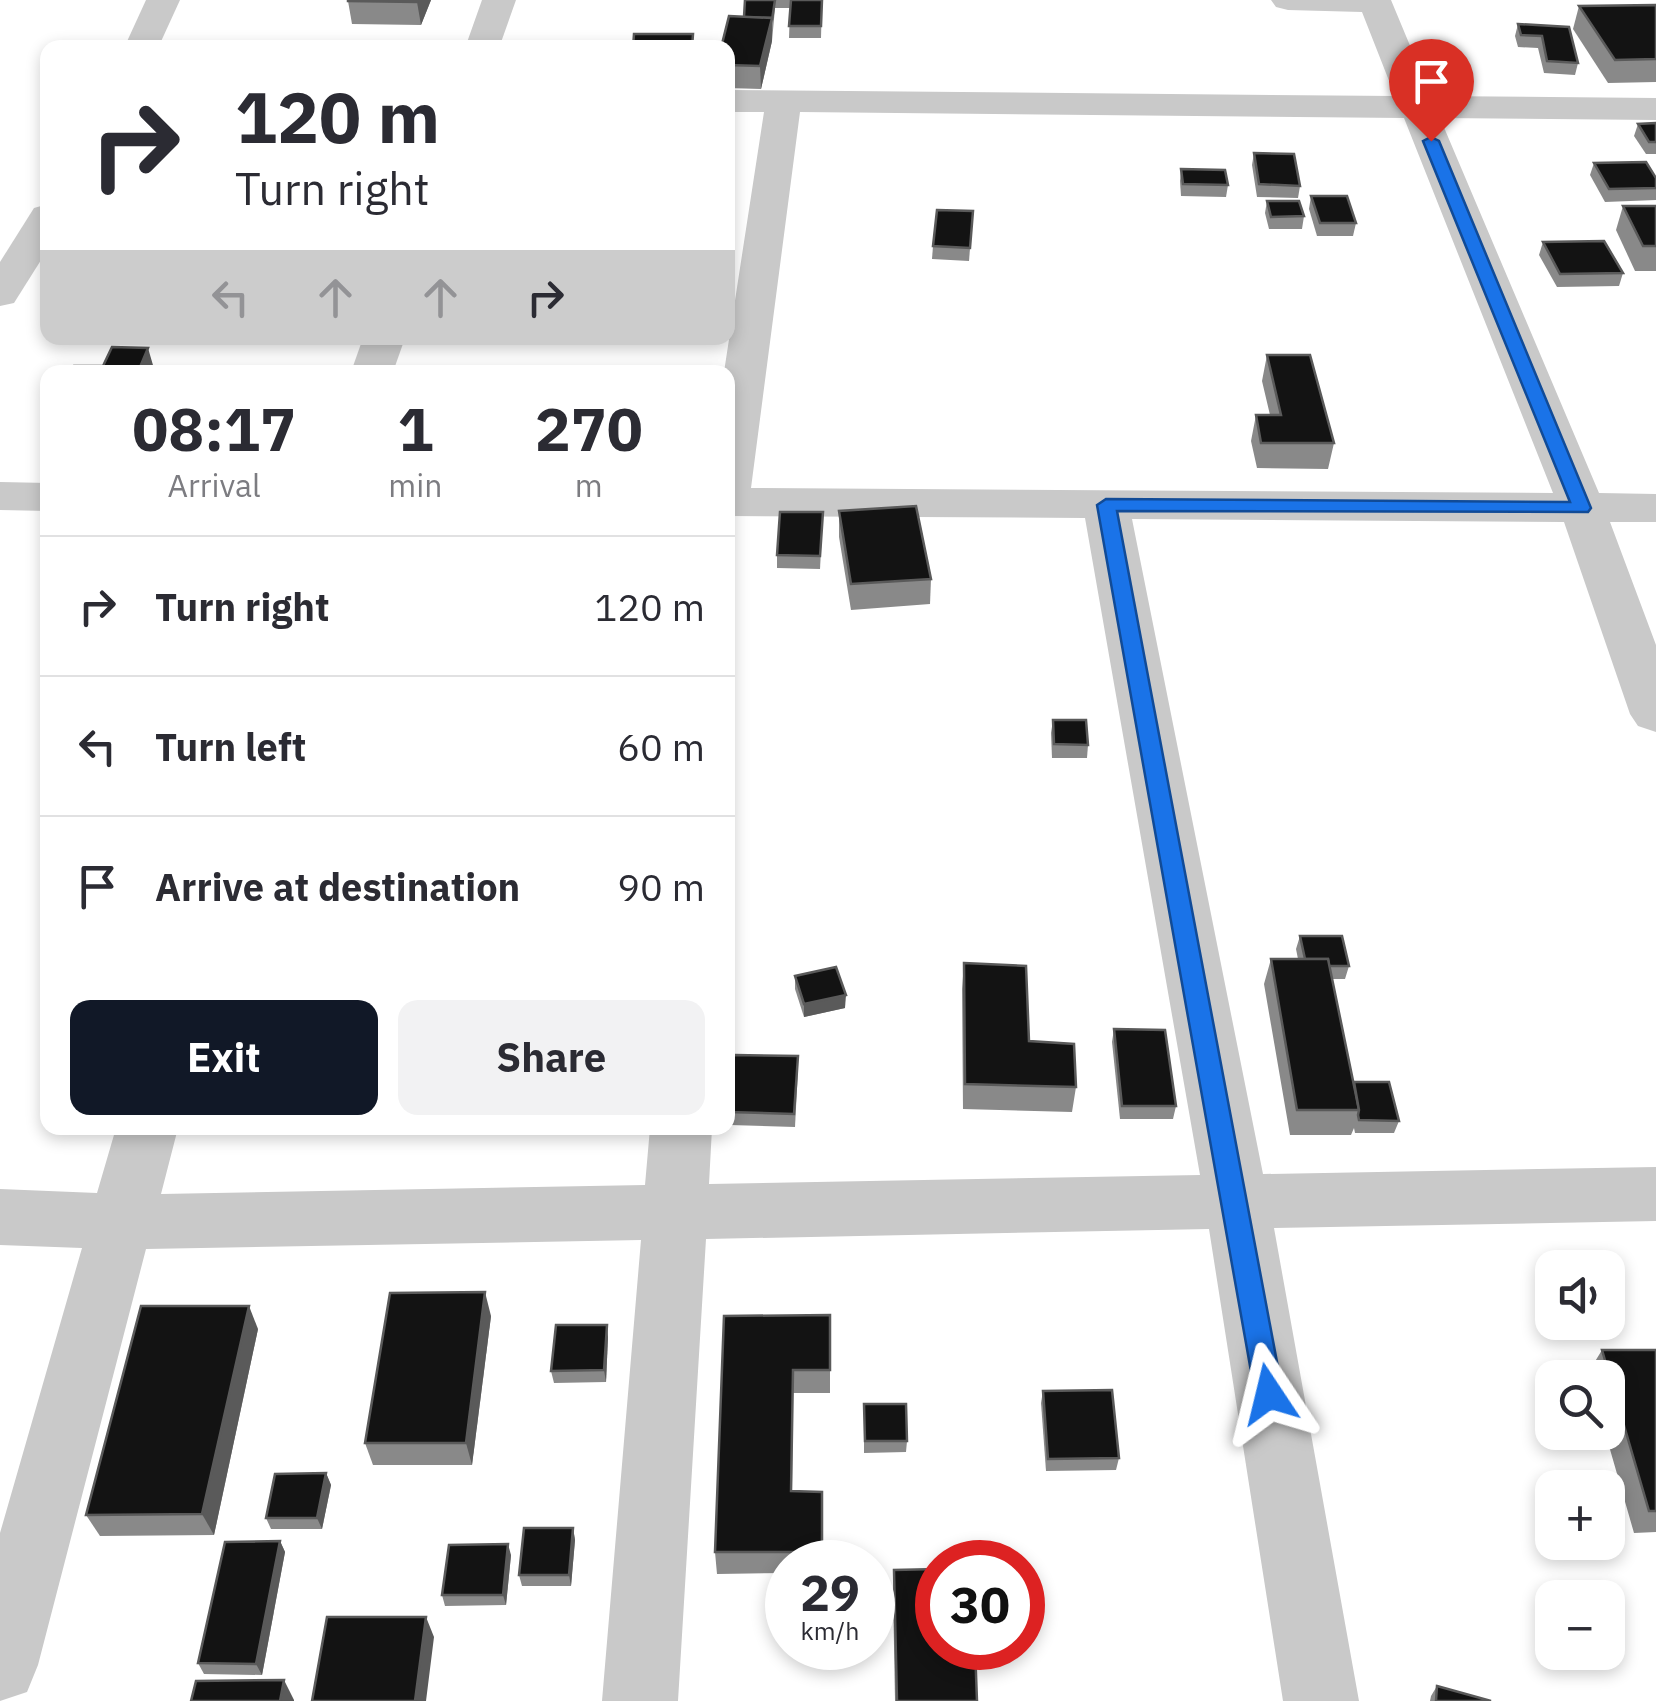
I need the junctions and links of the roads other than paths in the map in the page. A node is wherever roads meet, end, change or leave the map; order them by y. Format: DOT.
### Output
graph roads {
  1 [pos="163,0"];
  2 [pos="499,0"];
  3 [pos="1288,0"];
  4 [pos="1374,1"];
  5 [pos="145,40"];
  6 [pos="485,40"];
  7 [pos="735,101"];
  8 [pos="784,101"];
  9 [pos="1416,104"];
  10 [pos="1656,109"];
  11 [pos="40,229"];
  12 [pos="0,294"];
  13 [pos="735,443"];
  14 [pos="0,496"];
  15 [pos="40,497"];
  16 [pos="735,502"];
  17 [pos="1106,505"];
  18 [pos="1582,508"];
  19 [pos="1656,508"];
  20 [pos="1656,714"];
  21 [pos="145,1135"];
  22 [pos="680,1135"];
  23 [pos="1656,1194"];
  24 [pos="1237,1202"];
  25 [pos="675,1212"];
  26 [pos="0,1217"];
  27 [pos="120,1222"];
  28 [pos="0,1665"];
  29 [pos="640,1701"];
  30 [pos="1321,1701"];
  1 -- 5 [label="street"];
  2 -- 6 [label="street"];
  3 -- 4 [label="street"];
  4 -- 9 [label="street"];
  7 -- 8 [label="street"];
  8 -- 9 [label="street"];
  8 -- 13 [label="street"];
  9 -- 10 [label="street"];
  9 -- 18 [label="street"];
  11 -- 12 [label="street"];
  14 -- 15 [label="street"];
  16 -- 17 [label="street"];
  17 -- 18 [label="street"];
  17 -- 24 [label="street"];
  18 -- 19 [label="street"];
  18 -- 20 [label="street"];
  21 -- 27 [label="street"];
  22 -- 25 [label="street"];
  23 -- 24 [label="street"];
  24 -- 25 [label="street"];
  24 -- 30 [label="street"];
  25 -- 27 [label="street"];
  25 -- 29 [label="street"];
  26 -- 27 [label="street"];
  27 -- 28 [label="street"];
}
